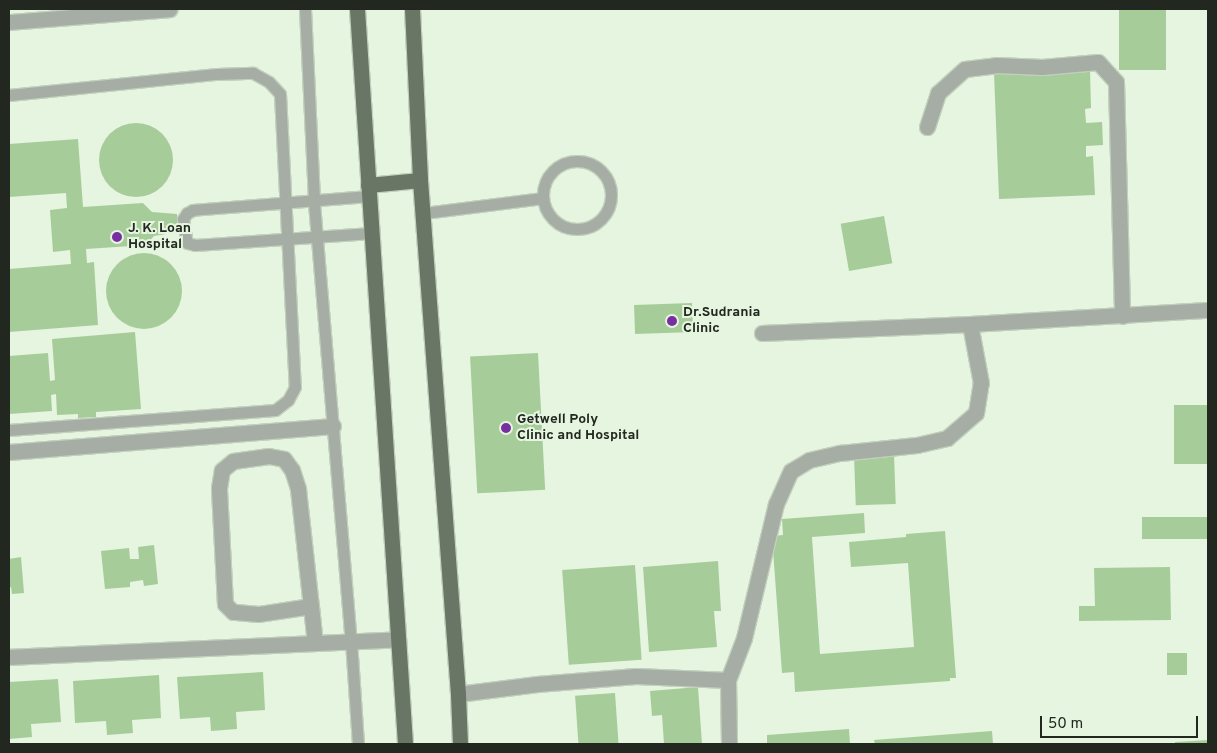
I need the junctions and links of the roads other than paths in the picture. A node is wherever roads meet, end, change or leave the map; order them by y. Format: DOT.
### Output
graph roads {
  1 [pos="169,9"];
  2 [pos="305,9"];
  3 [pos="357,9"];
  4 [pos="412,9"];
  5 [pos="9,22"];
  6 [pos="9,95"];
  7 [pos="927,127"];
  8 [pos="420,180"];
  9 [pos="369,191"];
  10 [pos="543,198"];
  11 [pos="314,201"];
  12 [pos="286,203"];
  13 [pos="424,213"];
  14 [pos="372,233"];
  15 [pos="317,237"];
  16 [pos="288,239"];
  17 [pos="1208,310"];
  18 [pos="1122,316"];
  19 [pos="970,324"];
  20 [pos="762,333"];
  21 [pos="333,426"];
  22 [pos="9,430"];
  23 [pos="9,452"];
  24 [pos="311,606"];
  25 [pos="398,639"];
  26 [pos="351,641"];
  27 [pos="315,643"];
  28 [pos="9,657"];
  29 [pos="728,680"];
  30 [pos="458,694"];
  31 [pos="358,744"];
  32 [pos="405,744"];
  33 [pos="460,744"];
  34 [pos="729,744"];
  1 -- 5 [label="street"];
  2 -- 11 [label="lane"];
  3 -- 9 [label="main road"];
  4 -- 8 [label="main road"];
  6 -- 12 [label="lane"];
  7 -- 18 [label="street"];
  8 -- 9 [label="main road"];
  8 -- 13 [label="main road"];
  9 -- 11 [label="lane"];
  9 -- 14 [label="main road"];
  10 -- 10 [label="lane"];
  10 -- 13 [label="lane"];
  11 -- 12 [label="lane"];
  11 -- 15 [label="lane"];
  12 -- 16 [label="lane"];
  12 -- 16 [label="lane"];
  13 -- 30 [label="main road"];
  14 -- 15 [label="lane"];
  14 -- 25 [label="main road"];
  15 -- 16 [label="lane"];
  15 -- 21 [label="lane"];
  16 -- 22 [label="lane"];
  17 -- 18 [label="street"];
  18 -- 19 [label="street"];
  19 -- 20 [label="street"];
  19 -- 29 [label="street"];
  21 -- 23 [label="street"];
  21 -- 26 [label="lane"];
  24 -- 24 [label="street"];
  24 -- 27 [label="street"];
  25 -- 26 [label="street"];
  25 -- 32 [label="main road"];
  26 -- 27 [label="street"];
  26 -- 31 [label="lane"];
  27 -- 28 [label="street"];
  29 -- 30 [label="street"];
  29 -- 34 [label="street"];
  30 -- 33 [label="main road"];
}
